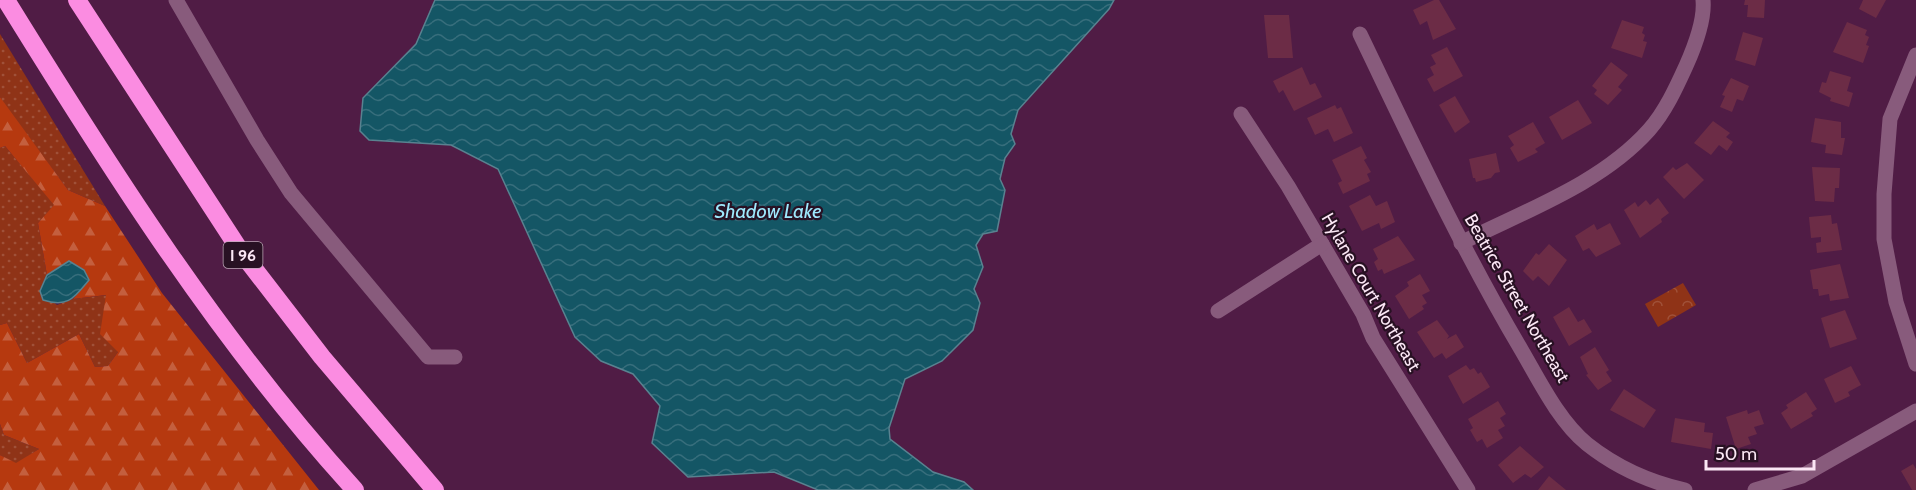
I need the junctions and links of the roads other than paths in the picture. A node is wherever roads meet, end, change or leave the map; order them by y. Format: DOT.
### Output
graph roads {
  1 [pos="6,0"];
  2 [pos="77,0"];
  3 [pos="176,0"];
  4 [pos="1703,0"];
  5 [pos="1360,34"];
  6 [pos="1916,56"];
  7 [pos="1241,114"];
  8 [pos="1461,243"];
  9 [pos="1322,244"];
  10 [pos="1218,311"];
  11 [pos="455,357"];
  12 [pos="1916,364"];
  13 [pos="1916,411"];
  14 [pos="355,490"];
  15 [pos="435,490"];
  16 [pos="1468,490"];
  17 [pos="1685,490"];
  18 [pos="1755,490"];
  1 -- 14 [label="highway"];
  2 -- 15 [label="highway, I 96"];
  3 -- 11 [label="street"];
  4 -- 8 [label="street"];
  5 -- 8 [label="street, Beatrice Street Northeast"];
  6 -- 12 [label="street"];
  7 -- 9 [label="street, Hylane Court Northeast"];
  8 -- 17 [label="street, Beatrice Street Northeast"];
  9 -- 10 [label="street"];
  9 -- 16 [label="street, Hylane Court Northeast"];
  13 -- 18 [label="street"];
}
